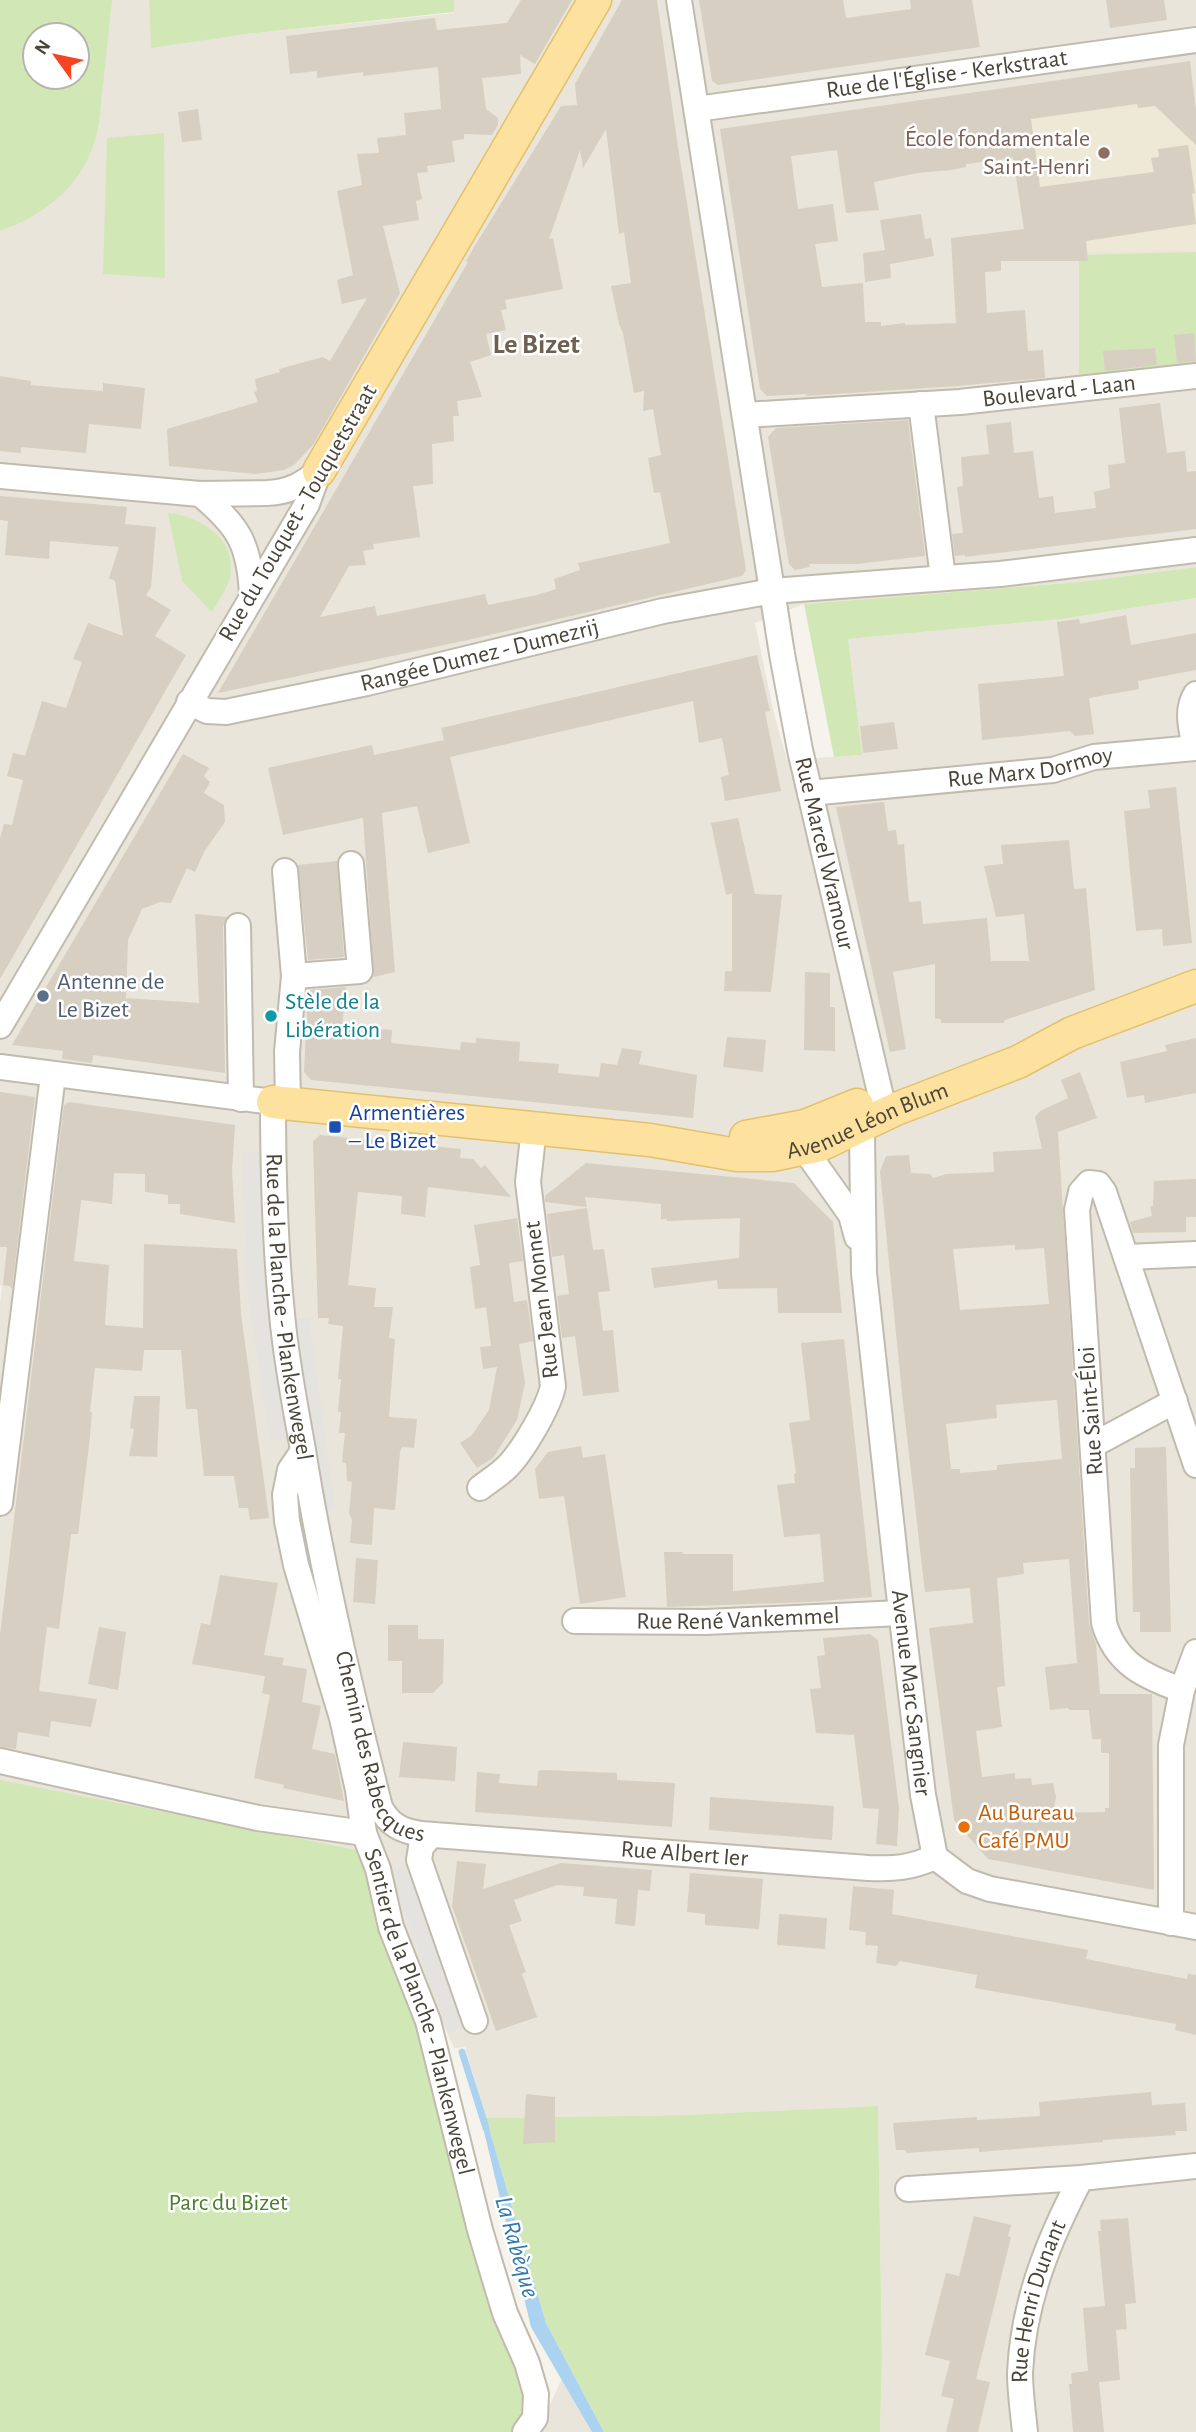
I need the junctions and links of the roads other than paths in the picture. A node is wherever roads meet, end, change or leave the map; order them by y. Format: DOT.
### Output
graph roads {
  1 [pos="595,0"];
  2 [pos="680,0"];
  3 [pos="1196,40"];
  4 [pos="697,109"];
  5 [pos="1196,376"];
  6 [pos="920,404"];
  7 [pos="745,415"];
  8 [pos="319,471"];
  9 [pos="0,476"];
  10 [pos="200,494"];
  11 [pos="1196,550"];
  12 [pos="943,578"];
  13 [pos="772,591"];
  14 [pos="252,596"];
  15 [pos="1196,694"];
  16 [pos="189,702"];
  17 [pos="1195,755"];
  18 [pos="810,793"];
  19 [pos="351,864"];
  20 [pos="285,871"];
  21 [pos="237,926"];
  22 [pos="294,976"];
  23 [pos="1196,986"];
  24 [pos="0,1026"];
  25 [pos="0,1068"];
  26 [pos="53,1075"];
  27 [pos="241,1099"];
  28 [pos="280,1103"];
  29 [pos="870,1111"];
  30 [pos="534,1128"];
  31 [pos="806,1137"];
  32 [pos="1196,1254"];
  33 [pos="1127,1257"];
  34 [pos="863,1258"];
  35 [pos="1175,1401"];
  36 [pos="1093,1445"];
  37 [pos="303,1451"];
  38 [pos="1196,1465"];
  39 [pos="480,1488"];
  40 [pos="0,1503"];
  41 [pos="901,1613"];
  42 [pos="575,1621"];
  43 [pos="1196,1652"];
  44 [pos="1182,1690"];
  45 [pos="0,1760"];
  46 [pos="364,1833"];
  47 [pos="431,1835"];
  48 [pos="935,1857"];
  49 [pos="1171,1923"];
  50 [pos="1196,1927"];
  51 [pos="475,2021"];
  52 [pos="1196,2166"];
  53 [pos="1081,2178"];
  54 [pos="908,2189"];
  55 [pos="525,2432"];
  56 [pos="1025,2432"];
  1 -- 8 [label="main road, Rue du Touquet - Touquetstraat"];
  2 -- 4 [label="street, Rue Marcel Wramour"];
  3 -- 4 [label="street, Rue de l'Église - Kerkstraat"];
  4 -- 7 [label="street, Rue Marcel Wramour"];
  5 -- 6 [label="street, Boulevard - Laan"];
  6 -- 7 [label="street, Boulevard - Laan"];
  6 -- 12 [label="street"];
  7 -- 13 [label="street, Rue Marcel Wramour"];
  8 -- 10 [label="street"];
  8 -- 14 [label="street, Rue du Touquet - Touquetstraat"];
  9 -- 10 [label="street"];
  10 -- 14 [label="street"];
  11 -- 12 [label="street, Rangée Dumez - Dumezrij"];
  12 -- 13 [label="street, Rangée Dumez - Dumezrij"];
  13 -- 16 [label="street, Rangée Dumez - Dumezrij"];
  13 -- 18 [label="street, Rue Marcel Wramour"];
  14 -- 16 [label="street, Rue du Touquet - Touquetstraat"];
  15 -- 17 [label="street, Rue Marx Dormoy"];
  16 -- 24 [label="street, Rue du Touquet - Touquetstraat"];
  17 -- 18 [label="street, Rue Marx Dormoy"];
  18 -- 29 [label="street, Rue Marcel Wramour"];
  19 -- 22 [label="street"];
  20 -- 22 [label="street, Rue de la Planche - Plankenwegel"];
  21 -- 27 [label="street"];
  22 -- 28 [label="street, Rue de la Planche - Plankenwegel"];
  23 -- 29 [label="main road, Avenue Léon Blum"];
  25 -- 26 [label="street"];
  26 -- 27 [label="street"];
  26 -- 40 [label="street"];
  27 -- 28 [label="street"];
  28 -- 30 [label="main road, Avenue Léon Blum"];
  28 -- 37 [label="street, Rue de la Planche - Plankenwegel"];
  29 -- 31 [label="main road, Avenue Léon Blum"];
  29 -- 34 [label="street, Avenue Marc Sangnier"];
  30 -- 31 [label="main road, Avenue Léon Blum"];
  30 -- 39 [label="street, Rue Jean Monnet"];
  31 -- 34 [label="street, Avenue Marc Sangnier"];
  32 -- 33 [label="street"];
  33 -- 35 [label="street, Rue Saint-Éloi"];
  33 -- 36 [label="street, Rue Saint-Éloi"];
  34 -- 41 [label="street, Avenue Marc Sangnier"];
  35 -- 36 [label="street"];
  35 -- 38 [label="street, Rue Saint-Éloi"];
  36 -- 44 [label="street, Rue Saint-Éloi"];
  37 -- 46 [label="street, Rue de la Planche - Plankenwegel"];
  37 -- 47 [label="street, Chemin des Rabecques"];
  41 -- 42 [label="street, Rue René Vankemmel"];
  41 -- 48 [label="street, Avenue Marc Sangnier"];
  43 -- 44 [label="street"];
  44 -- 49 [label="street"];
  45 -- 46 [label="street"];
  46 -- 55 [label="street, Sentier de la Planche - Plankenwegel"];
  47 -- 48 [label="street, Rue Albert Ier"];
  47 -- 51 [label="street, Chemin des Rabecques"];
  48 -- 49 [label="street"];
  49 -- 50 [label="street"];
  52 -- 53 [label="street"];
  53 -- 54 [label="street"];
  53 -- 56 [label="street, Rue Henri Dunant"];
}
